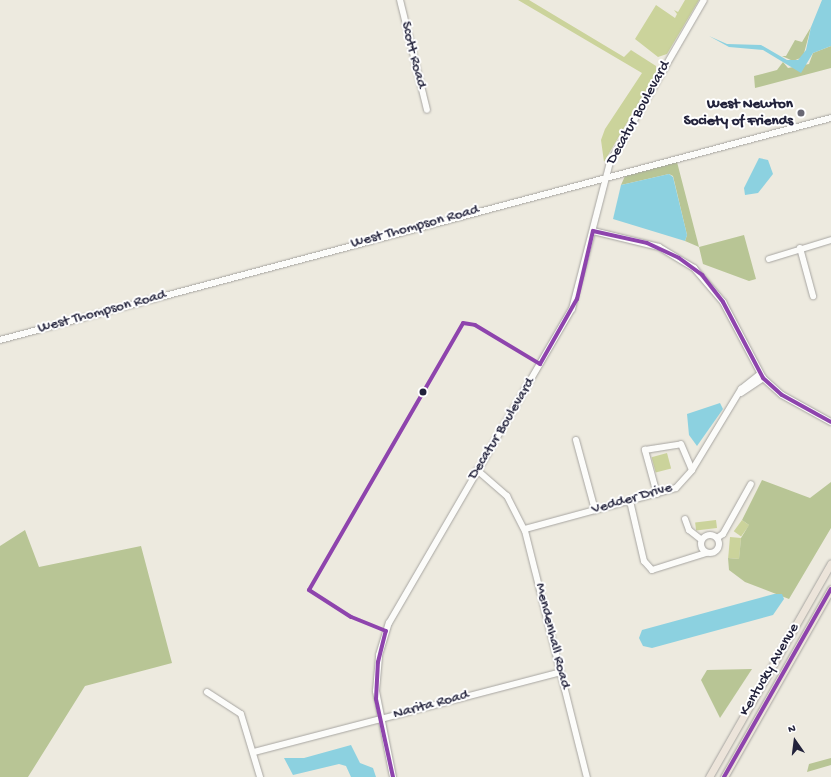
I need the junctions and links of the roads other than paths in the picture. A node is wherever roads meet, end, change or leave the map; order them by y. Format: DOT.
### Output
graph roads {
  1 [pos="400,0"];
  2 [pos="704,0"];
  3 [pos="427,110"];
  4 [pos="831,118"];
  5 [pos="604,178"];
  6 [pos="593,231"];
  7 [pos="831,240"];
  8 [pos="800,248"];
  9 [pos="769,259"];
  10 [pos="813,296"];
  11 [pos="0,340"];
  12 [pos="762,376"];
  13 [pos="831,422"];
  14 [pos="576,440"];
  15 [pos="477,470"];
  16 [pos="692,470"];
  17 [pos="751,484"];
  18 [pos="657,494"];
  19 [pos="630,501"];
  20 [pos="595,510"];
  21 [pos="685,519"];
  22 [pos="525,529"];
  23 [pos="717,538"];
  24 [pos="702,540"];
  25 [pos="706,553"];
  26 [pos="831,563"];
  27 [pos="831,589"];
  28 [pos="561,672"];
  29 [pos="207,692"];
  30 [pos="378,719"];
  31 [pos="254,752"];
  32 [pos="260,777"];
  33 [pos="393,777"];
  34 [pos="587,777"];
  35 [pos="709,777"];
  36 [pos="724,777"];
  1 -- 3 [label="street, Scott Road"];
  2 -- 5 [label="street, Decatur Boulevard"];
  4 -- 5 [label="street, West Thompson Road"];
  5 -- 6 [label="street, Decatur Boulevard"];
  5 -- 11 [label="street, West Thompson Road"];
  6 -- 12 [label="street"];
  6 -- 15 [label="street, Decatur Boulevard"];
  7 -- 8 [label="street"];
  8 -- 9 [label="street"];
  8 -- 10 [label="street"];
  12 -- 13 [label="street"];
  12 -- 16 [label="street, Vedder Drive"];
  14 -- 20 [label="street"];
  15 -- 22 [label="street, Mendenhall Road"];
  15 -- 30 [label="street, Decatur Boulevard"];
  16 -- 18 [label="street, Vedder Drive"];
  16 -- 18 [label="street"];
  17 -- 23 [label="street"];
  18 -- 19 [label="street, Vedder Drive"];
  19 -- 20 [label="street, Vedder Drive"];
  19 -- 25 [label="street"];
  20 -- 22 [label="street, Vedder Drive"];
  21 -- 24 [label="street"];
  22 -- 28 [label="street, Mendenhall Road"];
  23 -- 24 [label="street"];
  23 -- 25 [label="street"];
  24 -- 25 [label="street"];
  26 -- 35 [label="main road, Kentucky Avenue"];
  27 -- 36 [label="main road, Kentucky Avenue"];
  28 -- 30 [label="street, Narita Road"];
  28 -- 34 [label="street, Mendenhall Road"];
  29 -- 31 [label="street"];
  30 -- 31 [label="street, Narita Road"];
  30 -- 33 [label="street, Decatur Boulevard"];
  31 -- 32 [label="street"];
}
